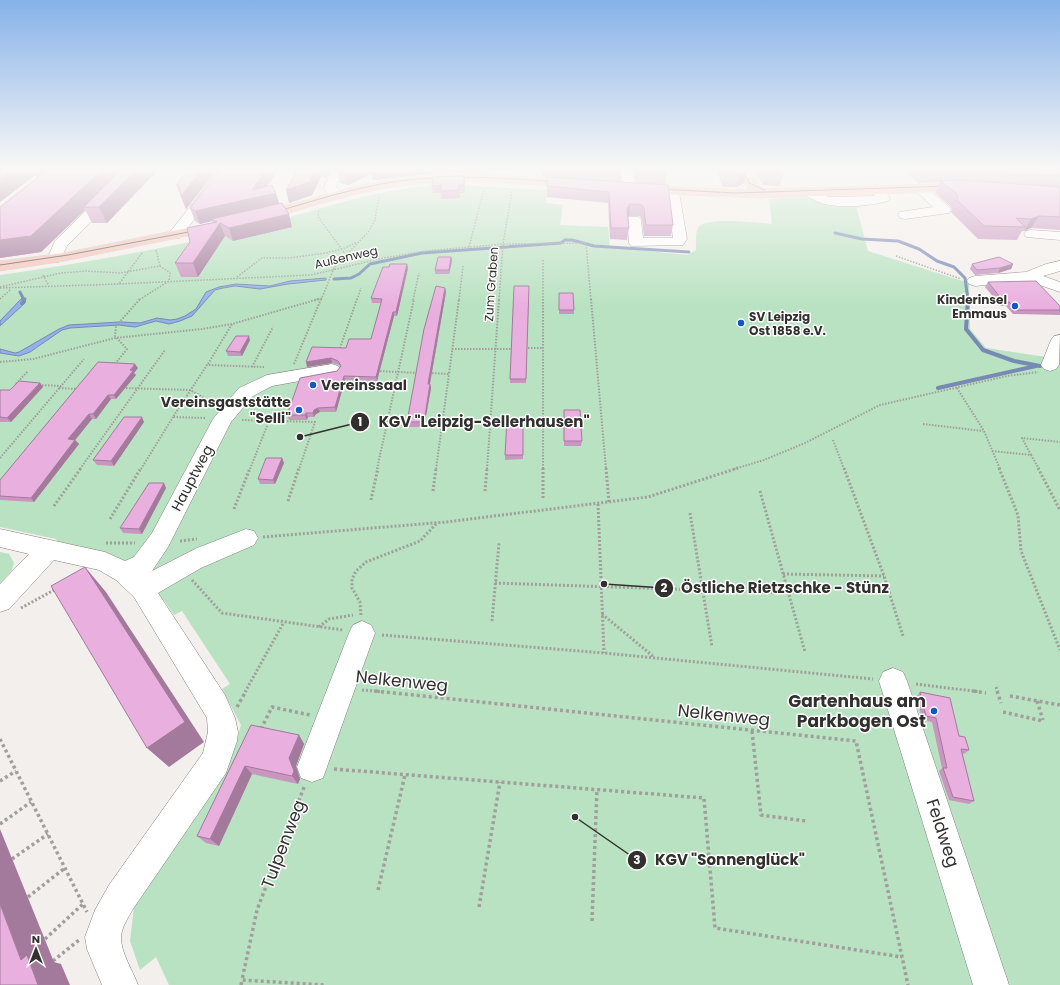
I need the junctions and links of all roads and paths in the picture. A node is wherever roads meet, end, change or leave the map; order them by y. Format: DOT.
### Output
graph roads {
  1 [pos="88,216"];
  2 [pos="190,216"];
  3 [pos="260,216"];
  4 [pos="318,216"];
  5 [pos="376,216"];
  6 [pos="477,216"];
  7 [pos="508,216"];
  8 [pos="677,216"];
  9 [pos="634,220"];
  10 [pos="1031,234"];
  11 [pos="175,235"];
  12 [pos="1058,237"];
  13 [pos="152,240"];
  14 [pos="360,241"];
  15 [pos="503,246"];
  16 [pos="469,247"];
  17 [pos="340,249"];
  18 [pos="346,255"];
  19 [pos="896,256"];
  20 [pos="54,259"];
  21 [pos="542,260"];
  22 [pos="36,261"];
  23 [pos="0,266"];
  24 [pos="160,266"];
  25 [pos="463,266"];
  26 [pos="1060,266"];
  27 [pos="334,270"];
  28 [pos="127,272"];
  29 [pos="420,273"];
  30 [pos="44,276"];
  31 [pos="1029,276"];
  32 [pos="236,278"];
  33 [pos="968,280"];
  34 [pos="169,281"];
  35 [pos="119,284"];
  36 [pos="50,286"];
  37 [pos="0,287"];
  38 [pos="1060,287"];
  39 [pos="11,288"];
  40 [pos="361,288"];
  41 [pos="322,298"];
  42 [pos="0,299"];
  43 [pos="232,324"];
  44 [pos="272,327"];
  45 [pos="115,338"];
  46 [pos="1060,340"];
  47 [pos="543,348"];
  48 [pos="452,349"];
  49 [pos="495,349"];
  50 [pos="165,350"];
  51 [pos="84,359"];
  52 [pos="0,362"];
  53 [pos="207,365"];
  54 [pos="252,367"];
  55 [pos="292,367"];
  56 [pos="112,368"];
  57 [pos="1048,368"];
  58 [pos="332,370"];
  59 [pos="28,371"];
  60 [pos="376,371"];
  61 [pos="398,372"];
  62 [pos="449,374"];
  63 [pos="24,384"];
  64 [pos="31,385"];
  65 [pos="60,387"];
  66 [pos="117,387"];
  67 [pos="137,388"];
  68 [pos="957,388"];
  69 [pos="80,389"];
  70 [pos="228,413"];
  71 [pos="173,418"];
  72 [pos="923,424"];
  73 [pos="984,431"];
  74 [pos="833,440"];
  75 [pos="1060,442"];
  76 [pos="992,451"];
  77 [pos="1031,454"];
  78 [pos="0,458"];
  79 [pos="433,491"];
  80 [pos="485,491"];
  81 [pos="760,491"];
  82 [pos="543,498"];
  83 [pos="371,500"];
  84 [pos="288,501"];
  85 [pos="609,503"];
  86 [pos="598,504"];
  87 [pos="54,506"];
  88 [pos="234,509"];
  89 [pos="1060,510"];
  90 [pos="690,513"];
  91 [pos="110,519"];
  92 [pos="437,523"];
  93 [pos="0,538"];
  94 [pos="246,538"];
  95 [pos="499,543"];
  96 [pos="49,549"];
  97 [pos="181,568"];
  98 [pos="783,574"];
  99 [pos="884,576"];
  100 [pos="134,582"];
  101 [pos="495,583"];
  102 [pos="601,586"];
  103 [pos="59,587"];
  104 [pos="702,590"];
  105 [pos="789,593"];
  106 [pos="10,605"];
  107 [pos="602,614"];
  108 [pos="492,621"];
  109 [pos="284,622"];
  110 [pos="361,624"];
  111 [pos="319,627"];
  112 [pos="903,636"];
  113 [pos="712,647"];
  114 [pos="1060,650"];
  115 [pos="805,652"];
  116 [pos="604,653"];
  117 [pos="655,658"];
  118 [pos="893,681"];
  119 [pos="996,687"];
  120 [pos="342,688"];
  121 [pos="986,693"];
  122 [pos="1010,696"];
  123 [pos="1037,701"];
  124 [pos="1001,704"];
  125 [pos="1060,705"];
  126 [pos="1003,712"];
  127 [pos="330,719"];
  128 [pos="752,731"];
  129 [pos="223,732"];
  130 [pos="260,732"];
  131 [pos="1,742"];
  132 [pos="312,767"];
  133 [pos="16,771"];
  134 [pos="405,775"];
  135 [pos="0,781"];
  136 [pos="500,782"];
  137 [pos="597,789"];
  138 [pos="31,802"];
  139 [pos="806,821"];
  140 [pos="0,824"];
  141 [pos="48,834"];
  142 [pos="12,859"];
  143 [pos="65,868"];
  144 [pos="378,890"];
  145 [pos="28,897"];
  146 [pos="83,904"];
  147 [pos="479,907"];
  148 [pos="87,913"];
  149 [pos="592,921"];
  150 [pos="82,937"];
  151 [pos="45,939"];
  152 [pos="902,957"];
  153 [pos="53,962"];
  154 [pos="242,980"];
  155 [pos="120,985"];
  156 [pos="241,985"];
  157 [pos="324,985"];
  158 [pos="908,985"];
  159 [pos="991,985"];
  1 -- 20 [label="street"];
  2 -- 11 [label="street"];
  3 -- 11 [label="main road"];
  4 -- 17 [label="path"];
  5 -- 14 [label="path"];
  6 -- 16 [label="path"];
  7 -- 15 [label="path, Zum Graben"];
  8 -- 9 [label="street"];
  10 -- 12 [label="street"];
  11 -- 13 [label="main road"];
  13 -- 20 [label="main road"];
  13 -- 24 [label="path"];
  13 -- 28 [label="path"];
  14 -- 17 [label="path"];
  14 -- 18 [label="path"];
  15 -- 16 [label="path, Außenweg"];
  15 -- 49 [label="path, Zum Graben"];
  15 -- 85 [label="path, Außenweg"];
  16 -- 27 [label="path, Außenweg"];
  17 -- 18 [label="path"];
  17 -- 32 [label="path"];
  18 -- 27 [label="path"];
  19 -- 33 [label="path"];
  20 -- 22 [label="main road"];
  21 -- 47 [label="path"];
  22 -- 23 [label="main road"];
  22 -- 30 [label="path"];
  24 -- 28 [label="path"];
  24 -- 34 [label="path"];
  25 -- 48 [label="path"];
  26 -- 31 [label="street"];
  27 -- 32 [label="path, Außenweg"];
  27 -- 41 [label="path"];
  28 -- 30 [label="path"];
  28 -- 35 [label="path"];
  29 -- 61 [label="path"];
  30 -- 36 [label="path"];
  30 -- 37 [label="path"];
  31 -- 33 [label="street"];
  31 -- 38 [label="street"];
  32 -- 34 [label="path, Außenweg"];
  34 -- 35 [label="path, Außenweg"];
  34 -- 45 [label="path"];
  35 -- 36 [label="path, Außenweg"];
  36 -- 39 [label="path, Außenweg"];
  37 -- 39 [label="path, Außenweg"];
  39 -- 42 [label="path"];
  40 -- 58 [label="path"];
  41 -- 43 [label="path"];
  41 -- 55 [label="path"];
  43 -- 45 [label="path"];
  43 -- 53 [label="path"];
  44 -- 54 [label="path"];
  45 -- 52 [label="path"];
  45 -- 56 [label="path"];
  46 -- 57 [label="street"];
  47 -- 49 [label="path"];
  47 -- 82 [label="path"];
  48 -- 49 [label="path"];
  48 -- 62 [label="path"];
  49 -- 80 [label="path, Zum Graben"];
  50 -- 67 [label="path"];
  51 -- 65 [label="path"];
  57 -- 68 [label="path"];
  58 -- 70 [label="street, Hauptweg"];
  59 -- 63 [label="path"];
  60 -- 61 [label="path"];
  61 -- 62 [label="path"];
  61 -- 83 [label="path"];
  62 -- 79 [label="path"];
  64 -- 65 [label="path"];
  65 -- 69 [label="path"];
  65 -- 78 [label="path"];
  66 -- 67 [label="path"];
  67 -- 70 [label="path"];
  67 -- 87 [label="path"];
  68 -- 73 [label="path"];
  68 -- 85 [label="path"];
  70 -- 100 [label="street, Hauptweg"];
  71 -- 91 [label="path"];
  72 -- 73 [label="path"];
  73 -- 76 [label="path"];
  74 -- 99 [label="path"];
  75 -- 77 [label="path"];
  76 -- 77 [label="path"];
  76 -- 114 [label="path"];
  77 -- 89 [label="path"];
  81 -- 98 [label="path"];
  84 -- 88 [label="path"];
  85 -- 86 [label="path"];
  86 -- 92 [label="path"];
  86 -- 102 [label="path"];
  90 -- 104 [label="path"];
  92 -- 94 [label="path"];
  92 -- 110 [label="path"];
  93 -- 96 [label="street"];
  94 -- 97 [label="street"];
  95 -- 101 [label="path"];
  96 -- 100 [label="street"];
  96 -- 106 [label="street"];
  97 -- 100 [label="street"];
  97 -- 109 [label="path"];
  98 -- 99 [label="path"];
  98 -- 105 [label="path"];
  99 -- 112 [label="path"];
  100 -- 129 [label="street"];
  101 -- 102 [label="path"];
  101 -- 108 [label="path"];
  102 -- 104 [label="path"];
  102 -- 107 [label="path"];
  103 -- 106 [label="path"];
  104 -- 105 [label="path"];
  104 -- 113 [label="path"];
  105 -- 115 [label="path"];
  107 -- 116 [label="path"];
  107 -- 117 [label="path"];
  109 -- 111 [label="path"];
  109 -- 129 [label="path"];
  110 -- 111 [label="path"];
  110 -- 111 [label="path"];
  110 -- 116 [label="path"];
  110 -- 120 [label="street"];
  116 -- 117 [label="path"];
  117 -- 118 [label="path"];
  118 -- 121 [label="path"];
  118 -- 159 [label="street, Feldweg"];
  119 -- 124 [label="path, bridge"];
  120 -- 127 [label="street"];
  120 -- 128 [label="path, Nelkenweg"];
  122 -- 123 [label="path"];
  123 -- 125 [label="path"];
  123 -- 126 [label="path"];
  127 -- 130 [label="path"];
  127 -- 132 [label="street"];
  128 -- 139 [label="path"];
  128 -- 152 [label="path, Nelkenweg"];
  129 -- 155 [label="street"];
  131 -- 133 [label="path"];
  132 -- 134 [label="path"];
  132 -- 154 [label="path, Tulpenweg"];
  133 -- 135 [label="path"];
  133 -- 138 [label="path"];
  134 -- 136 [label="path"];
  134 -- 144 [label="path"];
  136 -- 137 [label="path"];
  136 -- 147 [label="path"];
  137 -- 149 [label="path"];
  137 -- 152 [label="path"];
  138 -- 140 [label="path"];
  138 -- 141 [label="path"];
  141 -- 142 [label="path"];
  141 -- 143 [label="path"];
  143 -- 145 [label="path"];
  143 -- 146 [label="path"];
  146 -- 148 [label="path"];
  146 -- 151 [label="path"];
  150 -- 153 [label="path"];
  152 -- 158 [label="path, Nelkenweg"];
  154 -- 156 [label="path, Tulpenweg"];
  154 -- 157 [label="path"];
}
